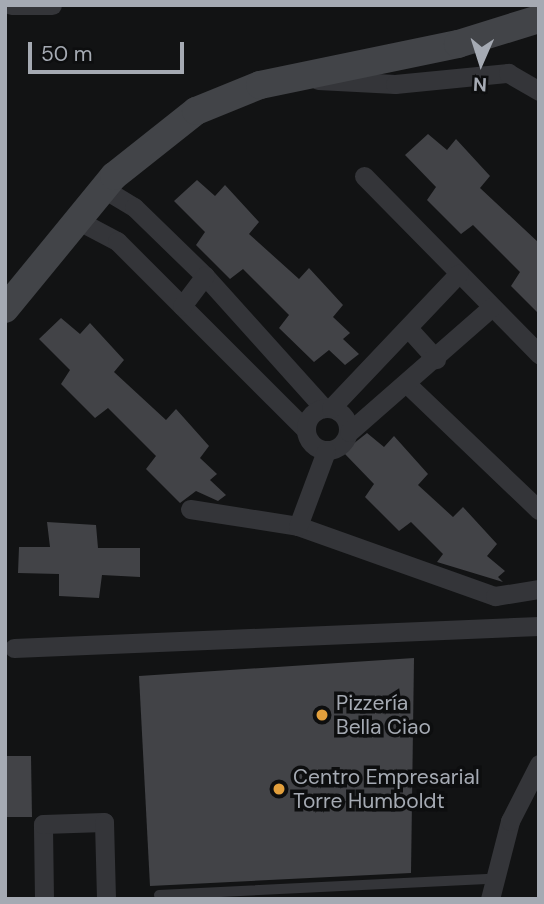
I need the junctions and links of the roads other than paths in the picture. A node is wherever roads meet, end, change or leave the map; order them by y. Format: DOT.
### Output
graph roads {
  1 [pos="11,5"];
  2 [pos="52,5"];
  3 [pos="539,19"];
  4 [pos="293,77"];
  5 [pos="539,91"];
  6 [pos="364,176"];
  7 [pos="104,189"];
  8 [pos="79,221"];
  9 [pos="458,274"];
  10 [pos="205,276"];
  11 [pos="182,306"];
  12 [pos="492,307"];
  13 [pos="5,309"];
  14 [pos="408,327"];
  15 [pos="539,354"];
  16 [pos="436,359"];
  17 [pos="408,385"];
  18 [pos="328,408"];
  19 [pos="305,429"];
  20 [pos="349,432"];
  21 [pos="326,451"];
  22 [pos="190,509"];
  23 [pos="539,510"];
  24 [pos="298,526"];
  25 [pos="539,589"];
  26 [pos="539,626"];
  27 [pos="14,648"];
  28 [pos="539,764"];
  29 [pos="491,889"];
  30 [pos="159,895"];
  31 [pos="44,899"];
  32 [pos="106,899"];
  1 -- 2 [label="street"];
  3 -- 4 [label="main road"];
  4 -- 5 [label="street"];
  4 -- 7 [label="main road"];
  6 -- 9 [label="street"];
  7 -- 8 [label="main road"];
  7 -- 10 [label="street"];
  8 -- 11 [label="street"];
  8 -- 13 [label="main road"];
  9 -- 12 [label="street"];
  9 -- 14 [label="street"];
  10 -- 11 [label="street"];
  10 -- 18 [label="street"];
  11 -- 19 [label="street"];
  12 -- 15 [label="street"];
  12 -- 16 [label="street"];
  14 -- 16 [label="street"];
  14 -- 18 [label="street"];
  16 -- 17 [label="street"];
  17 -- 20 [label="street"];
  17 -- 23 [label="street"];
  18 -- 19 [label="street"];
  18 -- 20 [label="street"];
  19 -- 21 [label="street"];
  20 -- 21 [label="street"];
  21 -- 24 [label="street"];
  22 -- 24 [label="street"];
  24 -- 25 [label="street"];
  26 -- 27 [label="street"];
  28 -- 29 [label="street"];
  29 -- 30 [label="lane"];
  31 -- 32 [label="street"];
}
